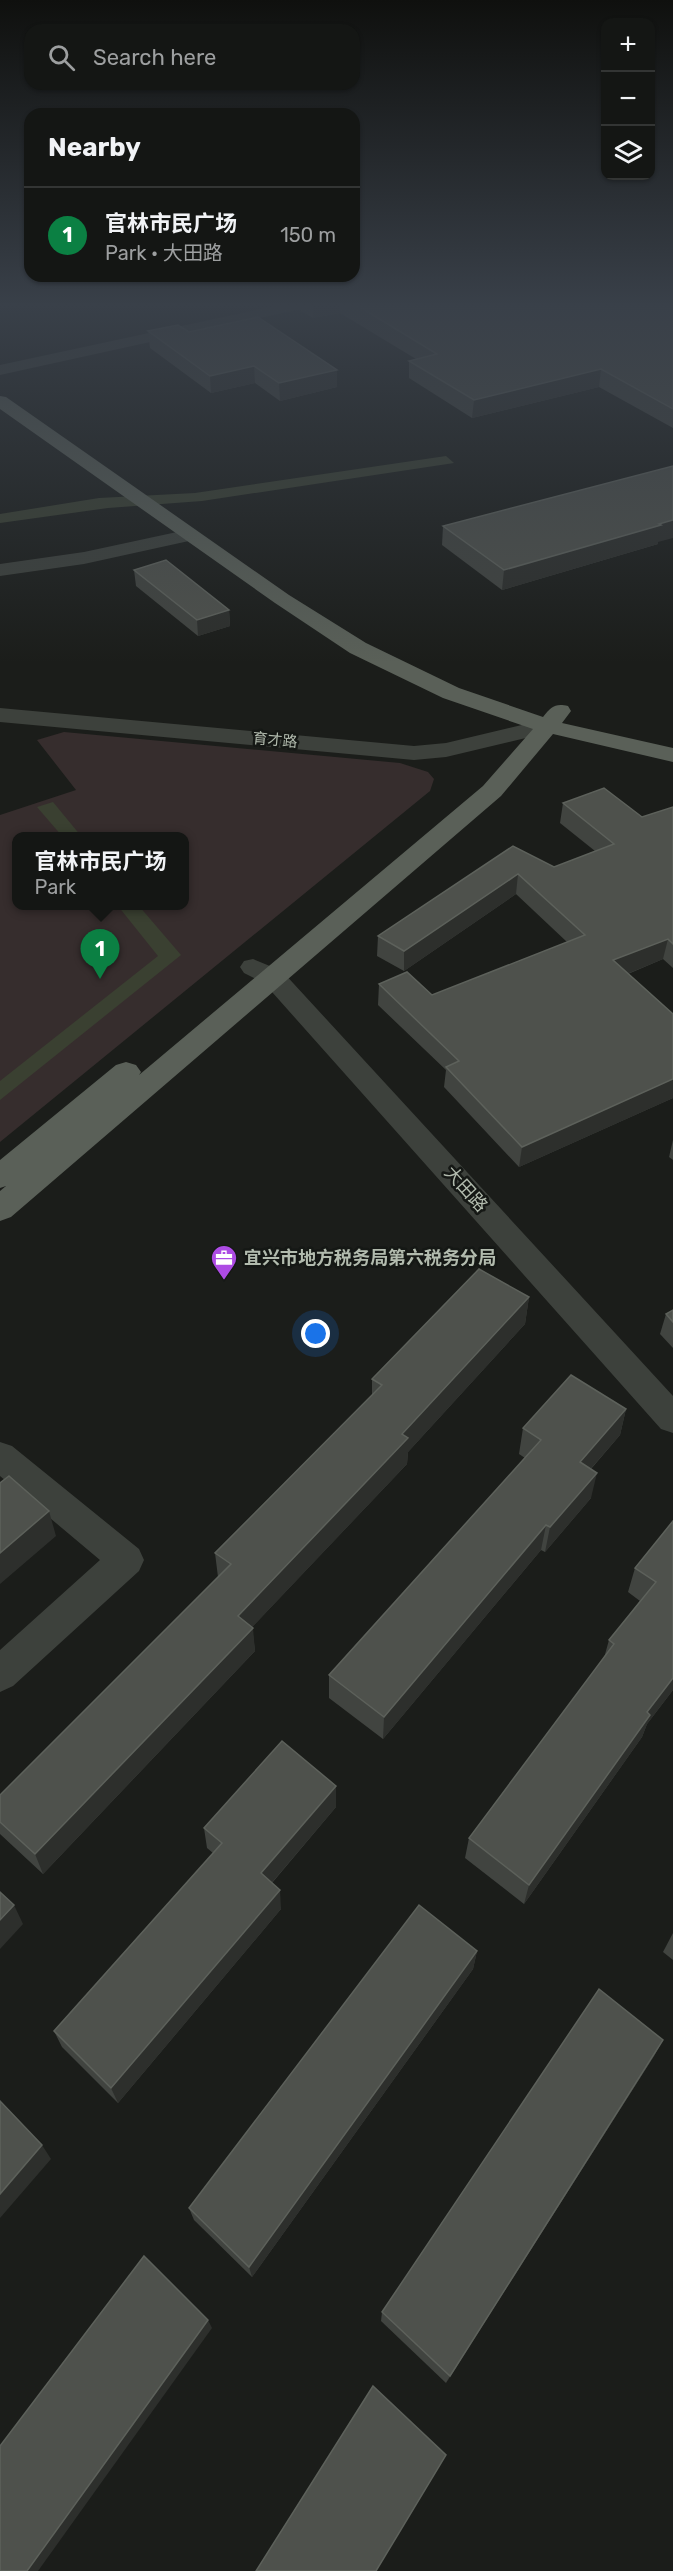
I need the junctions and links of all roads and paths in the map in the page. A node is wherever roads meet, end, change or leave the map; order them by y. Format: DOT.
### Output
graph roads {
  1 [pos="31,423"];
  2 [pos="52,423"];
  3 [pos="191,535"];
  4 [pos="0,570"];
  5 [pos="0,715"];
  6 [pos="554,718"];
  7 [pos="673,739"];
  8 [pos="673,754"];
  9 [pos="263,972"];
  10 [pos="0,1178"];
  11 [pos="0,1209"];
  12 [pos="673,1419"];
  13 [pos="0,1456"];
  14 [pos="0,1674"];
  1 -- 3 [label="main road"];
  2 -- 6 [label="main road"];
  3 -- 4 [label="street"];
  3 -- 6 [label="main road"];
  5 -- 6 [label="street, 育才路"];
  6 -- 7 [label="main road"];
  6 -- 8 [label="main road"];
  6 -- 9 [label="main road"];
  9 -- 10 [label="main road"];
  9 -- 11 [label="main road"];
  9 -- 12 [label="street, 大田路"];
  13 -- 14 [label="street"];
}
